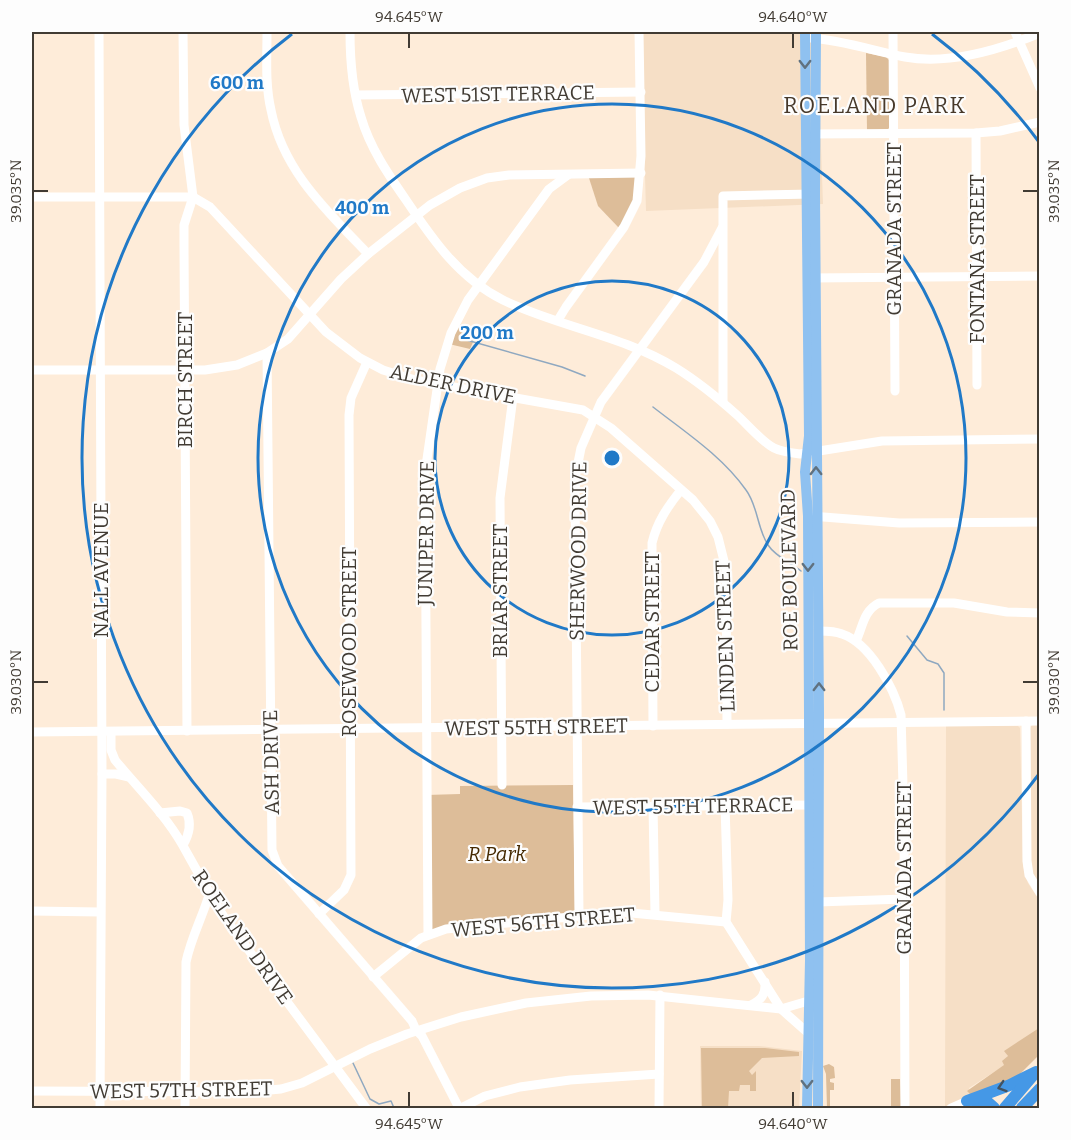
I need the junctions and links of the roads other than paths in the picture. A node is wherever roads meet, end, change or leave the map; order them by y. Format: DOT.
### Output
graph roads {
  1 [pos="99,32"];
  2 [pos="183,32"];
  3 [pos="267,32"];
  4 [pos="351,32"];
  5 [pos="639,32"];
  6 [pos="893,32"];
  7 [pos="1016,32"];
  8 [pos="1040,33"];
  9 [pos="810,35"];
  10 [pos="1019,41"];
  11 [pos="893,54"];
  12 [pos="1040,88"];
  13 [pos="641,92"];
  14 [pos="356,95"];
  15 [pos="1040,122"];
  16 [pos="894,133"];
  17 [pos="976,133"];
  18 [pos="810,134"];
  19 [pos="641,173"];
  20 [pos="541,175"];
  21 [pos="568,175"];
  22 [pos="549,189"];
  23 [pos="810,194"];
  24 [pos="32,197"];
  25 [pos="193,197"];
  26 [pos="98,198"];
  27 [pos="416,215"];
  28 [pos="722,228"];
  29 [pos="368,254"];
  30 [pos="704,262"];
  31 [pos="723,270"];
  32 [pos="1040,276"];
  33 [pos="894,277"];
  34 [pos="977,277"];
  35 [pos="811,278"];
  36 [pos="480,285"];
  37 [pos="310,315"];
  38 [pos="558,320"];
  39 [pos="639,349"];
  40 [pos="267,353"];
  41 [pos="367,362"];
  42 [pos="32,370"];
  43 [pos="99,370"];
  44 [pos="185,370"];
  45 [pos="437,384"];
  46 [pos="977,385"];
  47 [pos="895,391"];
  48 [pos="513,397"];
  49 [pos="723,402"];
  50 [pos="594,416"];
  51 [pos="1040,439"];
  52 [pos="812,451"];
  53 [pos="681,490"];
  54 [pos="812,516"];
  55 [pos="1040,522"];
  56 [pos="1040,612"];
  57 [pos="819,631"];
  58 [pos="856,641"];
  59 [pos="1026,721"];
  60 [pos="1040,721"];
  61 [pos="902,722"];
  62 [pos="727,724"];
  63 [pos="814,724"];
  64 [pos="576,726"];
  65 [pos="653,726"];
  66 [pos="426,728"];
  67 [pos="501,728"];
  68 [pos="350,729"];
  69 [pos="270,730"];
  70 [pos="187,731"];
  71 [pos="32,732"];
  72 [pos="106,732"];
  73 [pos="102,774"];
  74 [pos="129,777"];
  75 [pos="502,785"];
  76 [pos="725,805"];
  77 [pos="809,805"];
  78 [pos="653,806"];
  79 [pos="577,807"];
  80 [pos="160,813"];
  81 [pos="183,845"];
  82 [pos="1040,893"];
  83 [pos="208,895"];
  84 [pos="904,899"];
  85 [pos="818,902"];
  86 [pos="32,911"];
  87 [pos="100,912"];
  88 [pos="320,914"];
  89 [pos="655,914"];
  90 [pos="203,915"];
  91 [pos="222,915"];
  92 [pos="579,916"];
  93 [pos="726,922"];
  94 [pos="428,934"];
  95 [pos="373,977"];
  96 [pos="765,982"];
  97 [pos="660,995"];
  98 [pos="813,999"];
  99 [pos="750,1005"];
  100 [pos="781,1009"];
  101 [pos="416,1030"];
  102 [pos="808,1033"];
  103 [pos="335,1066"];
  104 [pos="1038,1069"];
  105 [pos="659,1074"];
  106 [pos="1040,1089"];
  107 [pos="32,1091"];
  108 [pos="99,1091"];
  109 [pos="185,1092"];
  110 [pos="968,1101"];
  111 [pos="99,1108"];
  112 [pos="185,1108"];
  113 [pos="366,1108"];
  114 [pos="460,1108"];
  115 [pos="659,1108"];
  116 [pos="807,1108"];
  117 [pos="818,1108"];
  118 [pos="905,1108"];
  119 [pos="951,1108"];
  120 [pos="994,1108"];
  121 [pos="1005,1108"];
  122 [pos="1022,1108"];
  1 -- 26 [label="street, NALL AVENUE"];
  2 -- 25 [label="street, BIRCH STREET"];
  3 -- 29 [label="street"];
  4 -- 14 [label="street"];
  5 -- 13 [label="street"];
  6 -- 11 [label="street, GRANADA STREET"];
  7 -- 10 [label="street"];
  8 -- 10 [label="street"];
  9 -- 11 [label="street"];
  9 -- 18 [label="main road, ROE BOULEVARD"];
  10 -- 11 [label="street"];
  10 -- 12 [label="street"];
  11 -- 16 [label="street, GRANADA STREET"];
  13 -- 14 [label="street, WEST 51ST TERRACE"];
  13 -- 19 [label="street"];
  14 -- 27 [label="street"];
  15 -- 17 [label="street"];
  16 -- 17 [label="street"];
  16 -- 18 [label="street"];
  16 -- 33 [label="street, GRANADA STREET"];
  17 -- 34 [label="street, FONTANA STREET"];
  18 -- 23 [label="main road, ROE BOULEVARD"];
  19 -- 21 [label="street"];
  19 -- 38 [label="street"];
  20 -- 21 [label="street"];
  20 -- 22 [label="street"];
  20 -- 27 [label="street"];
  21 -- 22 [label="street, JUNIPER DRIVE"];
  22 -- 36 [label="street, JUNIPER DRIVE"];
  23 -- 28 [label="street"];
  23 -- 35 [label="main road, ROE BOULEVARD"];
  24 -- 26 [label="street"];
  25 -- 26 [label="street"];
  25 -- 37 [label="street, ALDER DRIVE"];
  25 -- 44 [label="street, BIRCH STREET"];
  26 -- 43 [label="street, NALL AVENUE"];
  27 -- 29 [label="street"];
  27 -- 36 [label="street"];
  28 -- 30 [label="street, SHERWOOD DRIVE"];
  28 -- 31 [label="street"];
  29 -- 37 [label="street"];
  30 -- 31 [label="street"];
  30 -- 39 [label="street, SHERWOOD DRIVE"];
  31 -- 49 [label="street"];
  32 -- 34 [label="street"];
  33 -- 34 [label="street"];
  33 -- 35 [label="street"];
  33 -- 47 [label="street, GRANADA STREET"];
  34 -- 46 [label="street, FONTANA STREET"];
  35 -- 52 [label="main road, ROE BOULEVARD"];
  36 -- 38 [label="street"];
  36 -- 45 [label="street, JUNIPER DRIVE"];
  37 -- 40 [label="street"];
  37 -- 41 [label="street, ALDER DRIVE"];
  38 -- 39 [label="street"];
  39 -- 49 [label="street"];
  39 -- 50 [label="street, SHERWOOD DRIVE"];
  40 -- 44 [label="street"];
  40 -- 69 [label="street, ASH DRIVE"];
  41 -- 45 [label="street, ALDER DRIVE"];
  41 -- 68 [label="street, ROSEWOOD STREET"];
  42 -- 43 [label="street"];
  43 -- 44 [label="street"];
  43 -- 72 [label="street, NALL AVENUE"];
  44 -- 70 [label="street, BIRCH STREET"];
  45 -- 48 [label="street, ALDER DRIVE"];
  45 -- 66 [label="street, JUNIPER DRIVE"];
  48 -- 50 [label="street, ALDER DRIVE"];
  48 -- 67 [label="street, BRIAR STREET"];
  49 -- 52 [label="street"];
  50 -- 53 [label="street, ALDER DRIVE"];
  50 -- 64 [label="street, SHERWOOD DRIVE"];
  51 -- 52 [label="street"];
  52 -- 54 [label="main road, ROE BOULEVARD"];
  53 -- 62 [label="street, LINDEN STREET"];
  53 -- 65 [label="street, CEDAR STREET"];
  54 -- 55 [label="street"];
  54 -- 57 [label="main road, ROE BOULEVARD"];
  54 -- 63 [label="main road, ROE BOULEVARD, one-way"];
  56 -- 58 [label="street"];
  57 -- 58 [label="street"];
  63 -- 57 [label="main road, ROE BOULEVARD, one-way"];
  58 -- 61 [label="street, GRANADA STREET"];
  59 -- 60 [label="street, WEST 55TH STREET"];
  59 -- 61 [label="street, WEST 55TH STREET"];
  59 -- 82 [label="street"];
  61 -- 63 [label="street, WEST 55TH STREET"];
  61 -- 84 [label="street, GRANADA STREET"];
  62 -- 63 [label="street, WEST 55TH STREET"];
  62 -- 65 [label="street, WEST 55TH STREET"];
  63 -- 77 [label="main road, ROE BOULEVARD"];
  63 -- 85 [label="main road, ROE BOULEVARD"];
  64 -- 65 [label="street, WEST 55TH STREET"];
  64 -- 67 [label="street, WEST 55TH STREET"];
  64 -- 79 [label="street, SHERWOOD DRIVE"];
  66 -- 67 [label="street, WEST 55TH STREET"];
  66 -- 68 [label="street, WEST 55TH STREET"];
  66 -- 94 [label="street, JUNIPER DRIVE"];
  67 -- 75 [label="street, BRIAR STREET"];
  68 -- 69 [label="street, WEST 55TH STREET"];
  68 -- 88 [label="street, ROSEWOOD STREET"];
  69 -- 70 [label="street, WEST 55TH STREET"];
  69 -- 88 [label="street, ASH DRIVE"];
  70 -- 72 [label="street, WEST 55TH STREET"];
  71 -- 72 [label="street, WEST 55TH STREET"];
  72 -- 73 [label="street, NALL AVENUE"];
  72 -- 74 [label="street, ROELAND DRIVE"];
  73 -- 74 [label="street"];
  73 -- 87 [label="street, NALL AVENUE"];
  74 -- 80 [label="street, ROELAND DRIVE"];
  76 -- 77 [label="street, WEST 55TH TERRACE"];
  76 -- 78 [label="street, WEST 55TH TERRACE"];
  76 -- 93 [label="street"];
  77 -- 98 [label="main road, ROE BOULEVARD"];
  78 -- 79 [label="street, WEST 55TH TERRACE"];
  78 -- 89 [label="street"];
  79 -- 92 [label="street, SHERWOOD DRIVE"];
  80 -- 81 [label="street, ROELAND DRIVE"];
  80 -- 81 [label="street"];
  81 -- 83 [label="street, ROELAND DRIVE"];
  83 -- 90 [label="street"];
  83 -- 91 [label="street, ROELAND DRIVE"];
  84 -- 85 [label="street"];
  84 -- 118 [label="street, GRANADA STREET"];
  85 -- 98 [label="main road, ROE BOULEVARD"];
  86 -- 87 [label="street"];
  87 -- 108 [label="street, NALL AVENUE"];
  88 -- 95 [label="street, ASH DRIVE"];
  89 -- 92 [label="street, WEST 56TH STREET"];
  89 -- 93 [label="street, WEST 56TH STREET"];
  90 -- 91 [label="street"];
  90 -- 109 [label="street"];
  91 -- 103 [label="street, ROELAND DRIVE"];
  92 -- 94 [label="street, WEST 56TH STREET"];
  93 -- 96 [label="street"];
  94 -- 95 [label="street, WEST 56TH STREET"];
  95 -- 101 [label="street, ASH DRIVE"];
  96 -- 99 [label="street"];
  96 -- 100 [label="street"];
  97 -- 99 [label="street, WEST 57TH STREET"];
  97 -- 101 [label="street, WEST 57TH STREET"];
  97 -- 105 [label="street"];
  98 -- 100 [label="street, WEST 57TH STREET"];
  98 -- 102 [label="main road, ROE BOULEVARD"];
  98 -- 117 [label="main road, ROE BOULEVARD"];
  99 -- 100 [label="street, WEST 57TH STREET"];
  100 -- 102 [label="street"];
  101 -- 103 [label="street, WEST 57TH STREET"];
  101 -- 114 [label="street, ASH DRIVE"];
  102 -- 116 [label="main road, ROE BOULEVARD, one-way"];
  103 -- 109 [label="street, WEST 57TH STREET"];
  103 -- 113 [label="street, ROELAND DRIVE"];
  104 -- 110 [label="highway, one-way"];
  104 -- 121 [label="highway"];
  105 -- 114 [label="street"];
  105 -- 115 [label="street"];
  106 -- 122 [label="highway"];
  107 -- 108 [label="street, WEST 57TH STREET"];
  108 -- 109 [label="street, WEST 57TH STREET"];
  108 -- 111 [label="street, NALL AVENUE"];
  109 -- 112 [label="street"];
  110 -- 119 [label="street"];
  110 -- 120 [label="highway"];
}
